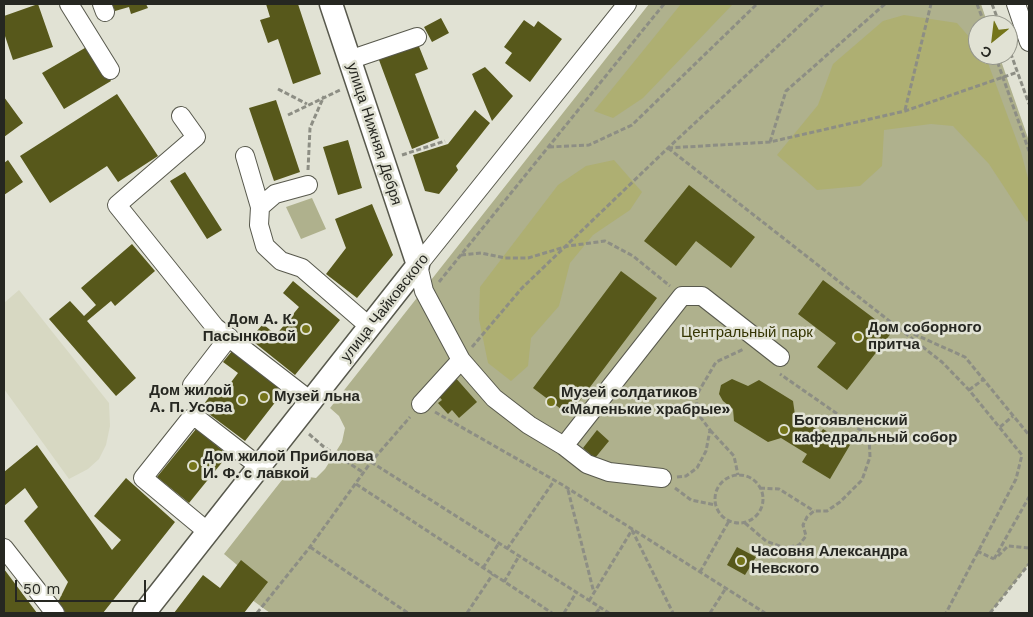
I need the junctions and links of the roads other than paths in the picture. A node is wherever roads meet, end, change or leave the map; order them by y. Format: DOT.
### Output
graph roads {
  1 [pos="69,4"];
  2 [pos="331,4"];
  3 [pos="627,4"];
  4 [pos="1016,4"];
  5 [pos="417,36"];
  6 [pos="1029,42"];
  7 [pos="350,60"];
  8 [pos="110,70"];
  9 [pos="181,116"];
  10 [pos="245,156"];
  11 [pos="308,185"];
  12 [pos="260,207"];
  13 [pos="418,265"];
  14 [pos="370,327"];
  15 [pos="229,338"];
  16 [pos="461,360"];
  17 [pos="777,364"];
  18 [pos="192,385"];
  19 [pos="312,402"];
  20 [pos="421,404"];
  21 [pos="564,446"];
  22 [pos="260,467"];
  23 [pos="662,478"];
  24 [pos="208,532"];
  25 [pos="4,548"];
  26 [pos="55,613"];
  27 [pos="144,613"];
  1 -- 8 [label="street"];
  2 -- 7 [label="main road, улица Нижняя Дебря"];
  3 -- 13 [label="street, улица Чайковского"];
  4 -- 6 [label="street"];
  5 -- 7 [label="street"];
  7 -- 13 [label="main road, улица Нижняя Дебря"];
  9 -- 15 [label="street"];
  10 -- 12 [label="street"];
  11 -- 12 [label="street"];
  12 -- 14 [label="street"];
  13 -- 14 [label="main road, улица Чайковского"];
  13 -- 16 [label="street"];
  14 -- 19 [label="main road, улица Чайковского"];
  15 -- 18 [label="street"];
  15 -- 19 [label="street"];
  16 -- 20 [label="street"];
  16 -- 21 [label="street"];
  17 -- 21 [label="street"];
  19 -- 22 [label="main road, улица Чайковского"];
  21 -- 23 [label="street"];
  22 -- 24 [label="main road, улица Чайковского"];
  22 -- 24 [label="street"];
  24 -- 27 [label="main road, улица Чайковского"];
  25 -- 26 [label="street"];
}
